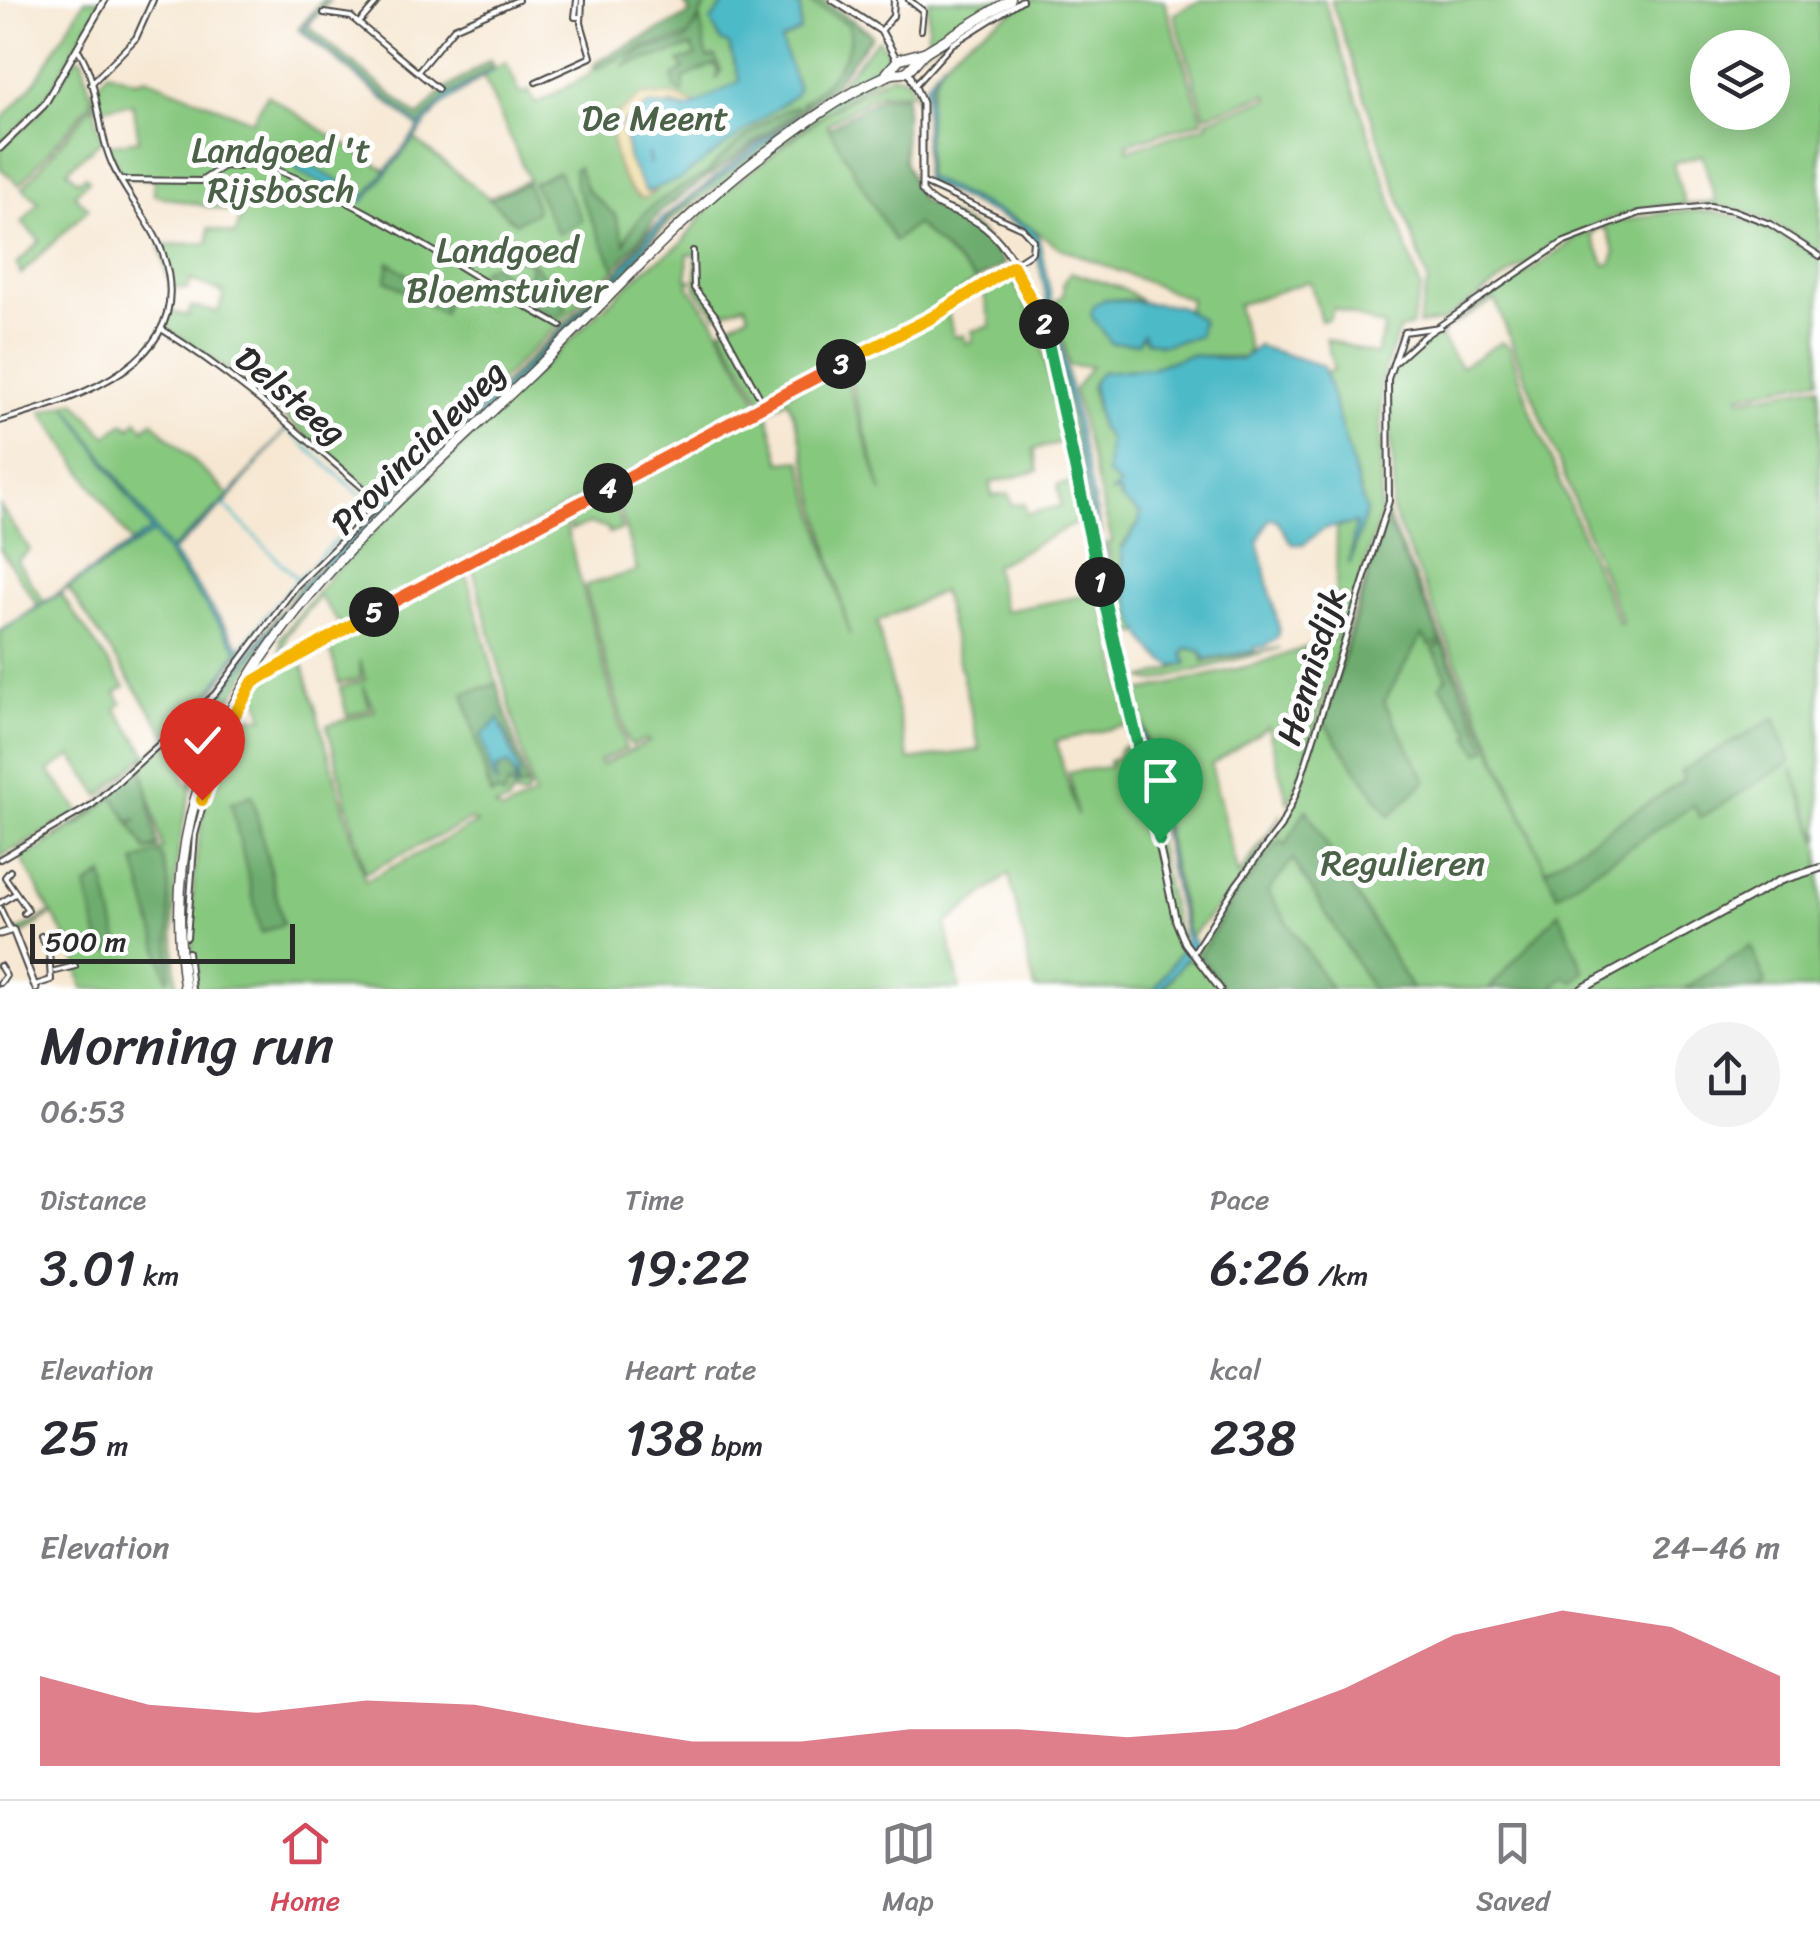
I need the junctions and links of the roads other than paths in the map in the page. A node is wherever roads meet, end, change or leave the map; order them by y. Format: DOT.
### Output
graph roads {
  1 [pos="105,0"];
  2 [pos="153,0"];
  3 [pos="378,0"];
  4 [pos="510,0"];
  5 [pos="518,0"];
  6 [pos="580,0"];
  7 [pos="833,0"];
  8 [pos="894,0"];
  9 [pos="909,0"];
  10 [pos="1010,0"];
  11 [pos="1022,0"];
  12 [pos="324,13"];
  13 [pos="359,24"];
  14 [pos="921,30"];
  15 [pos="880,31"];
  16 [pos="80,50"];
  17 [pos="903,65"];
  18 [pos="418,72"];
  19 [pos="536,82"];
  20 [pos="91,84"];
  21 [pos="915,85"];
  22 [pos="438,89"];
  23 [pos="0,148"];
  24 [pos="252,161"];
  25 [pos="232,163"];
  26 [pos="120,180"];
  27 [pos="920,180"];
  28 [pos="694,251"];
  29 [pos="1820,256"];
  30 [pos="1013,266"];
  31 [pos="561,326"];
  32 [pos="1440,327"];
  33 [pos="163,330"];
  34 [pos="1392,365"];
  35 [pos="764,405"];
  36 [pos="0,421"];
  37 [pos="0,859"];
  38 [pos="1820,868"];
  39 [pos="10,871"];
  40 [pos="4,876"];
  41 [pos="15,894"];
  42 [pos="0,906"];
  43 [pos="24,913"];
  44 [pos="10,929"];
  45 [pos="0,934"];
  46 [pos="41,936"];
  47 [pos="1192,952"];
  48 [pos="0,966"];
  49 [pos="75,966"];
  50 [pos="186,970"];
  51 [pos="53,972"];
  52 [pos="52,980"];
  53 [pos="0,983"];
  54 [pos="36,987"];
  55 [pos="57,989"];
  56 [pos="188,989"];
  57 [pos="1220,989"];
  58 [pos="1582,989"];
  1 -- 16 [label="street"];
  2 -- 20 [label="street"];
  3 -- 13 [label="street"];
  4 -- 5 [label="street"];
  4 -- 18 [label="street"];
  6 -- 19 [label="street"];
  7 -- 15 [label="street"];
  8 -- 15 [label="street"];
  9 -- 14 [label="street"];
  10 -- 17 [label="highway, Provincialeweg"];
  11 -- 21 [label="street"];
  12 -- 13 [label="street"];
  13 -- 18 [label="street"];
  15 -- 17 [label="street"];
  16 -- 20 [label="street"];
  16 -- 23 [label="street"];
  17 -- 21 [label="street"];
  17 -- 50 [label="highway, Provincialeweg"];
  18 -- 22 [label="street"];
  20 -- 26 [label="street"];
  21 -- 27 [label="street"];
  24 -- 25 [label="street"];
  24 -- 25 [label="street"];
  24 -- 31 [label="street"];
  25 -- 26 [label="street"];
  26 -- 33 [label="street"];
  27 -- 30 [label="street"];
  27 -- 30 [label="street"];
  28 -- 35 [label="street"];
  29 -- 32 [label="street"];
  30 -- 35 [label="street"];
  30 -- 47 [label="street"];
  32 -- 34 [label="street"];
  32 -- 34 [label="street"];
  33 -- 36 [label="street"];
  33 -- 37 [label="street, Delsteeg"];
  34 -- 47 [label="street, Hennisdijk"];
  35 -- 50 [label="street"];
  38 -- 58 [label="main road"];
  39 -- 40 [label="street"];
  40 -- 41 [label="street"];
  41 -- 42 [label="street"];
  41 -- 43 [label="street"];
  42 -- 44 [label="street"];
  44 -- 45 [label="street"];
  44 -- 54 [label="street"];
  46 -- 51 [label="street"];
  47 -- 57 [label="street"];
  48 -- 53 [label="street"];
  49 -- 51 [label="street"];
  50 -- 56 [label="highway, Provincialeweg"];
  51 -- 52 [label="street"];
  52 -- 54 [label="street"];
  52 -- 55 [label="street"];
}
